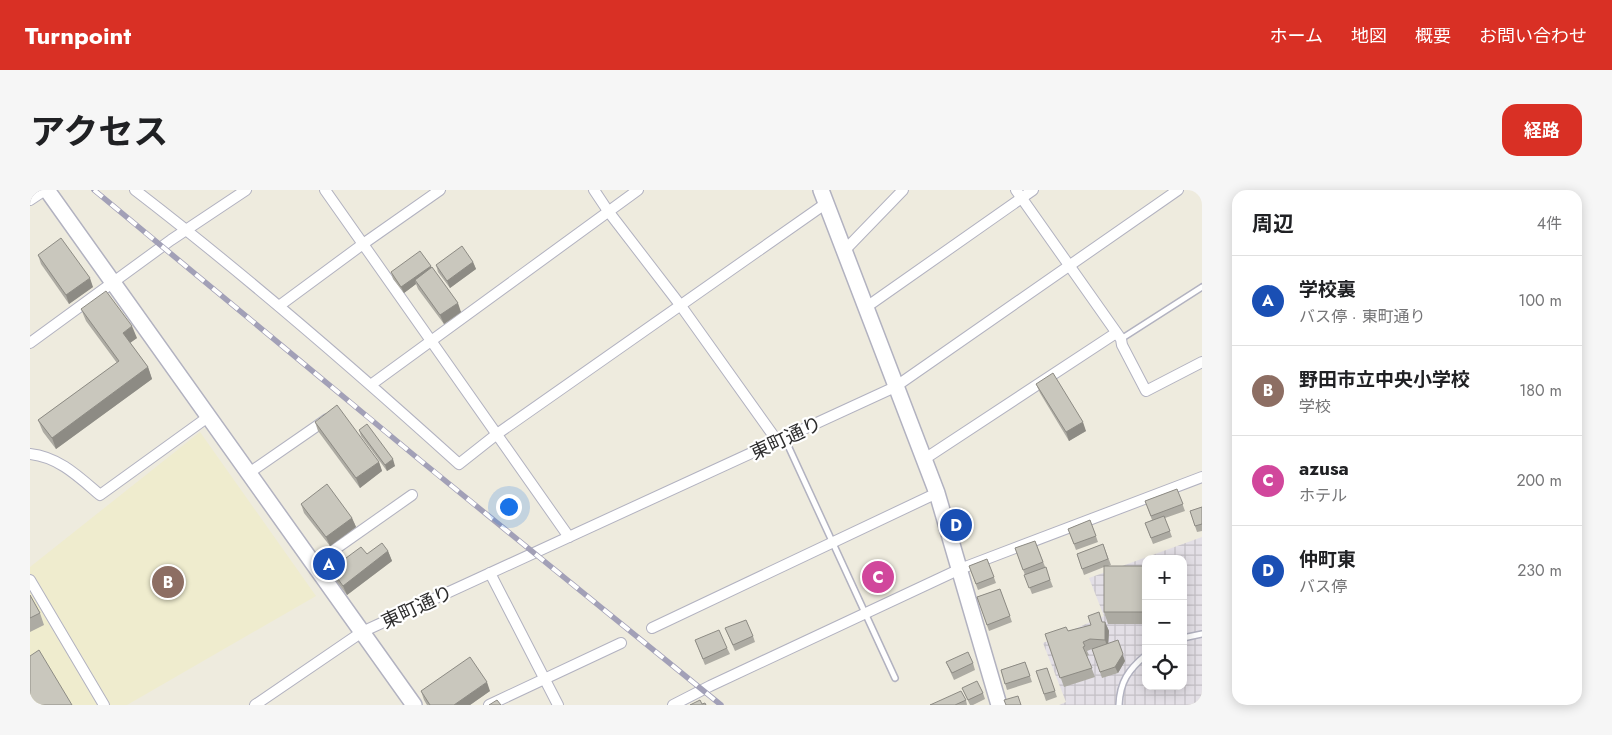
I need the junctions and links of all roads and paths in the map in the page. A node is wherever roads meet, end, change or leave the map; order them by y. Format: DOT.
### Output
graph roads {
  1 [pos="46,190"];
  2 [pos="135,190"];
  3 [pos="325,190"];
  4 [pos="440,190"];
  5 [pos="594,190"];
  6 [pos="638,190"];
  7 [pos="903,190"];
  8 [pos="1032,190"];
  9 [pos="1178,190"];
  10 [pos="243,191"];
  11 [pos="1019,194"];
  12 [pos="823,197"];
  13 [pos="30,200"];
  14 [pos="608,211"];
  15 [pos="187,230"];
  16 [pos="363,244"];
  17 [pos="844,251"];
  18 [pos="1070,265"];
  19 [pos="114,283"];
  20 [pos="1202,287"];
  21 [pos="279,306"];
  22 [pos="681,306"];
  23 [pos="865,308"];
  24 [pos="1118,336"];
  25 [pos="431,340"];
  26 [pos="30,343"];
  27 [pos="1202,362"];
  28 [pos="372,384"];
  29 [pos="895,387"];
  30 [pos="208,417"];
  31 [pos="327,419"];
  32 [pos="497,434"];
  33 [pos="781,440"];
  34 [pos="30,454"];
  35 [pos="924,460"];
  36 [pos="249,473"];
  37 [pos="1202,477"];
  38 [pos="936,493"];
  39 [pos="412,495"];
  40 [pos="569,537"];
  41 [pos="832,542"];
  42 [pos="314,564"];
  43 [pos="960,569"];
  44 [pos="490,573"];
  45 [pos="30,580"];
  46 [pos="865,614"];
  47 [pos="652,628"];
  48 [pos="362,632"];
  49 [pos="1202,634"];
  50 [pos="1187,637"];
  51 [pos="621,644"];
  52 [pos="1142,658"];
  53 [pos="895,678"];
  54 [pos="544,679"];
  55 [pos="262,703"];
  56 [pos="675,704"];
  57 [pos="104,705"];
  58 [pos="414,705"];
  59 [pos="489,705"];
  60 [pos="558,705"];
  61 [pos="999,705"];
  62 [pos="1119,705"];
  1 -- 13 [label="street"];
  1 -- 19 [label="street"];
  2 -- 15 [label="street"];
  3 -- 16 [label="street"];
  4 -- 16 [label="street"];
  5 -- 14 [label="street"];
  6 -- 14 [label="street"];
  7 -- 17 [label="street"];
  8 -- 11 [label="street"];
  9 -- 18 [label="street, 東町通り"];
  10 -- 15 [label="street"];
  11 -- 18 [label="street"];
  11 -- 23 [label="street"];
  12 -- 17 [label="street"];
  12 -- 22 [label="street"];
  14 -- 22 [label="street"];
  14 -- 25 [label="street"];
  15 -- 19 [label="street"];
  15 -- 21 [label="street"];
  16 -- 21 [label="street"];
  16 -- 25 [label="street"];
  17 -- 23 [label="street"];
  18 -- 24 [label="street"];
  18 -- 29 [label="street, 東町通り"];
  19 -- 26 [label="street"];
  19 -- 30 [label="street"];
  20 -- 24 [label="lane"];
  21 -- 28 [label="street"];
  22 -- 32 [label="street"];
  22 -- 33 [label="street"];
  23 -- 29 [label="street"];
  24 -- 27 [label="street"];
  24 -- 35 [label="street"];
  25 -- 28 [label="street"];
  25 -- 32 [label="street"];
  28 -- 32 [label="street"];
  29 -- 33 [label="street, 東町通り"];
  29 -- 35 [label="street"];
  30 -- 34 [label="street"];
  30 -- 36 [label="street"];
  31 -- 36 [label="street"];
  32 -- 40 [label="street"];
  33 -- 40 [label="street, 東町通り"];
  33 -- 41 [label="lane"];
  35 -- 38 [label="street"];
  36 -- 42 [label="street"];
  37 -- 43 [label="street"];
  38 -- 41 [label="street"];
  38 -- 43 [label="street"];
  39 -- 42 [label="street"];
  40 -- 44 [label="street, 東町通り"];
  41 -- 46 [label="lane"];
  41 -- 47 [label="street"];
  42 -- 48 [label="street"];
  43 -- 46 [label="street"];
  43 -- 61 [label="street"];
  44 -- 48 [label="street, 東町通り"];
  44 -- 54 [label="street"];
  45 -- 57 [label="street"];
  46 -- 53 [label="lane"];
  46 -- 56 [label="street"];
  48 -- 55 [label="street, 東町通り"];
  48 -- 58 [label="street"];
  49 -- 50 [label="lane"];
  51 -- 54 [label="street"];
  52 -- 62 [label="lane"];
  54 -- 59 [label="street"];
  54 -- 60 [label="street"];
}
